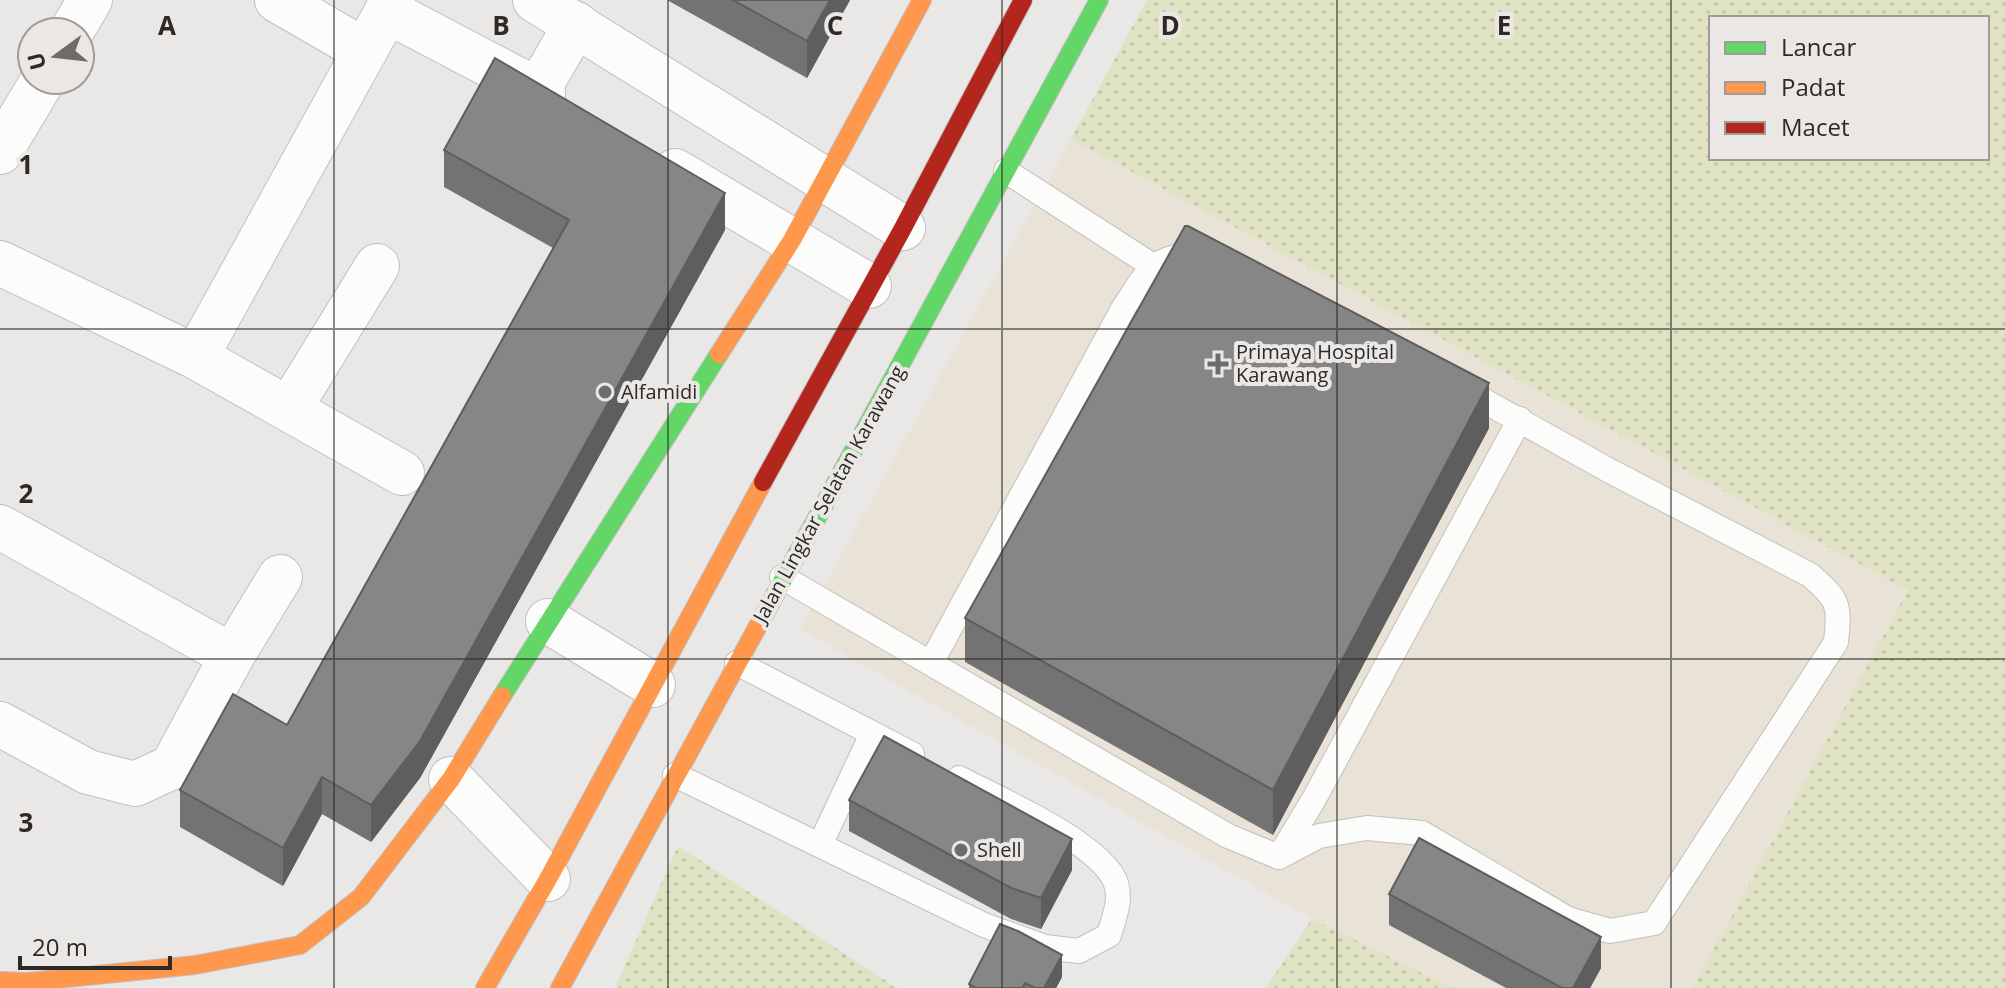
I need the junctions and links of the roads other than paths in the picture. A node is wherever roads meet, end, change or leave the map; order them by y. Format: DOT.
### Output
graph roads {
  1 [pos="277,0"];
  2 [pos="535,0"];
  3 [pos="922,0"];
  4 [pos="1023,0"];
  5 [pos="1099,0"];
  6 [pos="390,5"];
  7 [pos="576,24"];
  8 [pos="365,51"];
  9 [pos="538,90"];
  10 [pos="33,96"];
  11 [pos="578,114"];
  12 [pos="0,152"];
  13 [pos="645,154"];
  14 [pos="1006,171"];
  15 [pos="825,179"];
  16 [pos="903,228"];
  17 [pos="792,240"];
  18 [pos="1219,261"];
  19 [pos="0,263"];
  20 [pos="377,266"];
  21 [pos="1153,266"];
  22 [pos="869,286"];
  23 [pos="196,357"];
  24 [pos="1438,376"];
  25 [pos="289,409"];
  26 [pos="1520,419"];
  27 [pos="402,473"];
  28 [pos="0,527"];
  29 [pos="280,577"];
  30 [pos="782,577"];
  31 [pos="548,621"];
  32 [pos="232,656"];
  33 [pos="737,663"];
  34 [pos="931,663"];
  35 [pos="653,685"];
  36 [pos="0,724"];
  37 [pos="872,734"];
  38 [pos="675,775"];
  39 [pos="451,779"];
  40 [pos="820,845"];
  41 [pos="1279,857"];
  42 [pos="548,879"];
  43 [pos="0,981"];
  44 [pos="486,988"];
  45 [pos="560,988"];
  1 -- 8 [label="street"];
  2 -- 7 [label="street"];
  3 -- 15 [label="main road"];
  4 -- 16 [label="main road"];
  5 -- 14 [label="main road, Jalan Lingkar Selatan Karawang"];
  6 -- 8 [label="street"];
  6 -- 9 [label="street"];
  7 -- 9 [label="street"];
  7 -- 15 [label="street"];
  8 -- 23 [label="street"];
  9 -- 11 [label="street"];
  10 -- 12 [label="street"];
  13 -- 17 [label="street"];
  14 -- 21 [label="lane"];
  14 -- 30 [label="main road, Jalan Lingkar Selatan Karawang"];
  15 -- 16 [label="street"];
  15 -- 17 [label="main road"];
  16 -- 22 [label="main road"];
  17 -- 22 [label="street"];
  17 -- 31 [label="main road"];
  18 -- 21 [label="lane"];
  19 -- 23 [label="street"];
  20 -- 25 [label="street"];
  21 -- 34 [label="lane"];
  22 -- 35 [label="main road"];
  23 -- 25 [label="street"];
  24 -- 26 [label="lane"];
  25 -- 27 [label="street"];
  26 -- 41 [label="lane"];
  26 -- 41 [label="lane"];
  28 -- 32 [label="street"];
  29 -- 32 [label="street"];
  30 -- 33 [label="main road, Jalan Lingkar Selatan Karawang"];
  30 -- 34 [label="lane"];
  31 -- 35 [label="street"];
  31 -- 39 [label="main road"];
  32 -- 36 [label="street"];
  33 -- 37 [label="lane"];
  33 -- 38 [label="main road, Jalan Lingkar Selatan Karawang"];
  34 -- 41 [label="lane"];
  35 -- 42 [label="main road"];
  37 -- 40 [label="lane"];
  37 -- 40 [label="lane"];
  38 -- 40 [label="lane"];
  38 -- 45 [label="main road, Jalan Lingkar Selatan Karawang"];
  39 -- 42 [label="street"];
  39 -- 43 [label="main road"];
  42 -- 44 [label="main road"];
}
